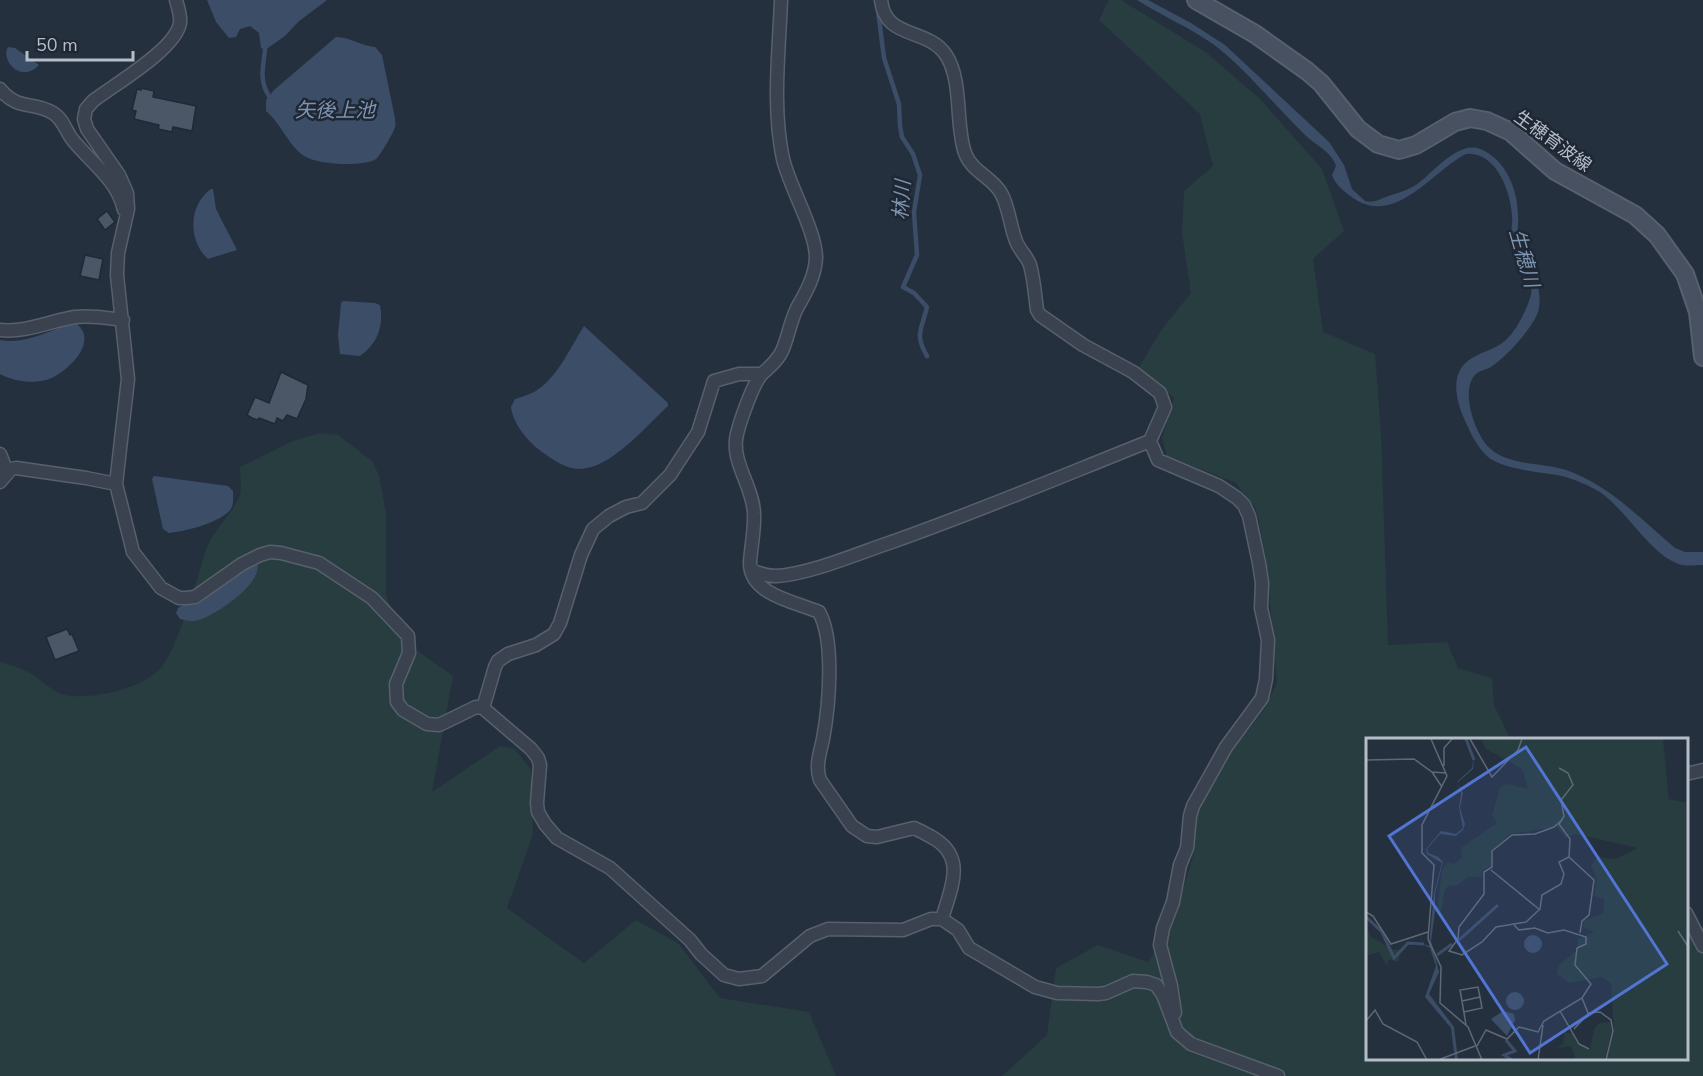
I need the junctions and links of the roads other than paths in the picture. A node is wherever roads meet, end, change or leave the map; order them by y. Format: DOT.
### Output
graph roads {
  1 [pos="176,0"];
  2 [pos="781,0"];
  3 [pos="881,0"];
  4 [pos="1196,0"];
  5 [pos="0,89"];
  6 [pos="126,220"];
  7 [pos="123,320"];
  8 [pos="0,330"];
  9 [pos="1703,357"];
  10 [pos="762,374"];
  11 [pos="1150,441"];
  12 [pos="0,454"];
  13 [pos="4,477"];
  14 [pos="116,484"];
  15 [pos="751,569"];
  16 [pos="483,708"];
  17 [pos="1703,770"];
  18 [pos="1688,774"];
  19 [pos="1688,917"];
  20 [pos="942,920"];
  21 [pos="1703,946"];
  22 [pos="1173,1023"];
  23 [pos="1278,1076"];
  1 -- 6 [label="street"];
  2 -- 10 [label="street"];
  3 -- 11 [label="street"];
  4 -- 9 [label="main road, 生穂育波線"];
  5 -- 6 [label="street"];
  6 -- 7 [label="street"];
  7 -- 8 [label="street"];
  7 -- 14 [label="street"];
  10 -- 15 [label="street"];
  10 -- 16 [label="street"];
  11 -- 15 [label="street"];
  11 -- 22 [label="street"];
  12 -- 13 [label="street"];
  13 -- 14 [label="street"];
  14 -- 16 [label="street"];
  15 -- 20 [label="street"];
  16 -- 20 [label="street"];
  17 -- 18 [label="street"];
  19 -- 21 [label="street"];
  20 -- 22 [label="street"];
  22 -- 23 [label="street"];
}
